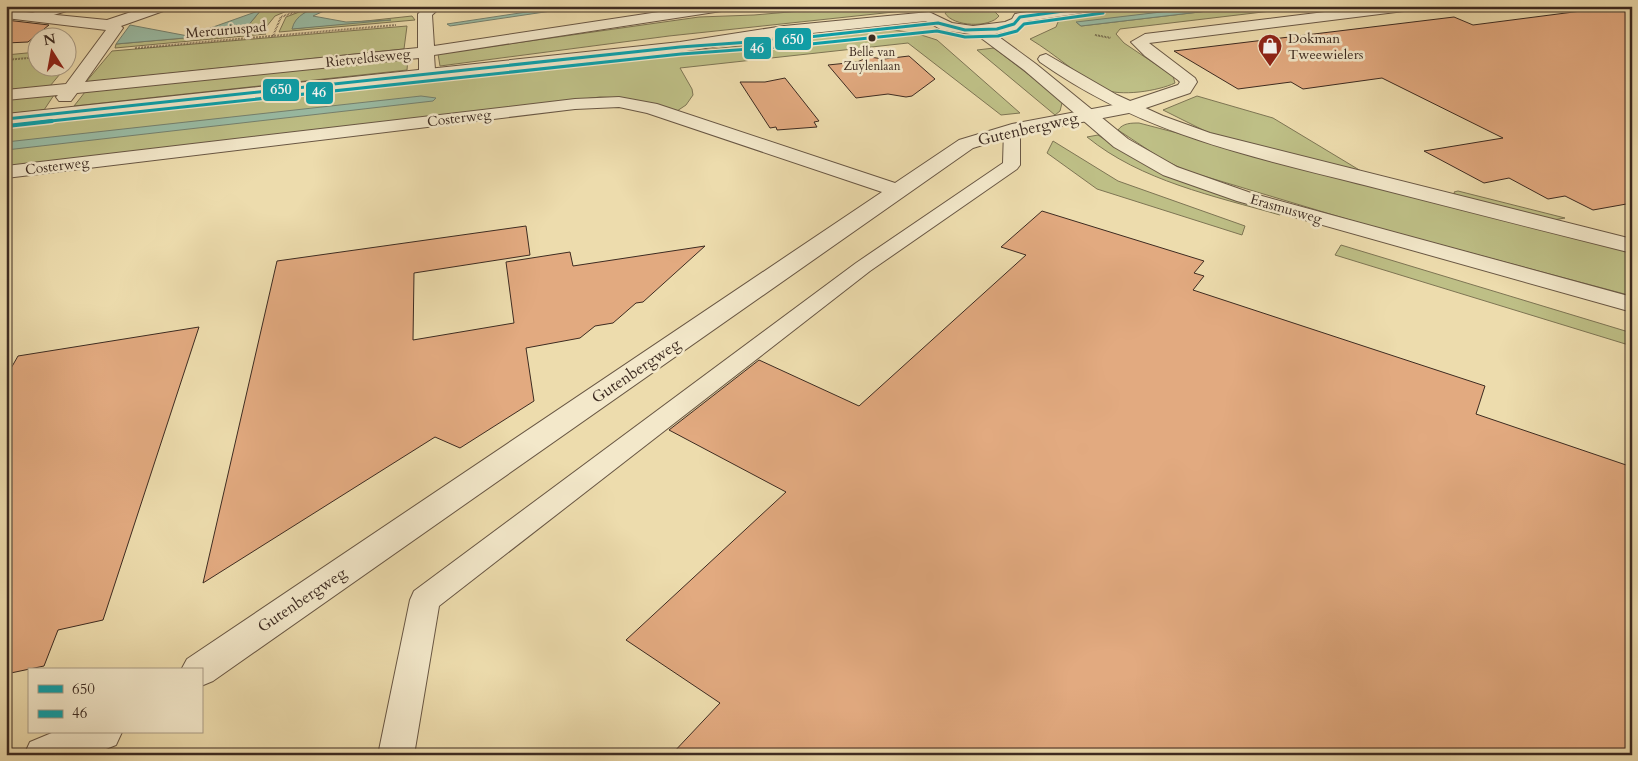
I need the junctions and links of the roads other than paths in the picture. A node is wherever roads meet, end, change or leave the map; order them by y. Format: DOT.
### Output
graph roads {
  1 [pos="68,6"];
  2 [pos="164,6"];
  3 [pos="435,6"];
  4 [pos="728,6"];
  5 [pos="1034,6"];
  6 [pos="1102,6"];
  7 [pos="1412,6"];
  8 [pos="1016,12"];
  9 [pos="6,14"];
  10 [pos="934,15"];
  11 [pos="34,17"];
  12 [pos="108,25"];
  13 [pos="1003,28"];
  14 [pos="981,30"];
  15 [pos="426,52"];
  16 [pos="427,74"];
  17 [pos="70,88"];
  18 [pos="6,95"];
  19 [pos="1128,108"];
  20 [pos="54,114"];
  21 [pos="1090,116"];
  22 [pos="6,119"];
  23 [pos="1012,130"];
  24 [pos="6,172"];
  25 [pos="899,191"];
  26 [pos="1632,246"];
  27 [pos="1632,305"];
  28 [pos="202,669"];
  29 [pos="97,734"];
  30 [pos="44,755"];
  31 [pos="396,755"];
  1 -- 11 [label="street"];
  2 -- 12 [label="street"];
  3 -- 15 [label="street"];
  4 -- 15 [label="street, Rietveldseweg"];
  5 -- 8 [label="street"];
  6 -- 8 [label="street"];
  7 -- 19 [label="street, Gutenbergweg"];
  8 -- 13 [label="street"];
  9 -- 11 [label="street"];
  10 -- 14 [label="street"];
  10 -- 16 [label="street"];
  11 -- 12 [label="street"];
  12 -- 17 [label="street"];
  13 -- 14 [label="street"];
  13 -- 19 [label="street"];
  14 -- 21 [label="street, Erasmusweg"];
  15 -- 16 [label="street"];
  15 -- 17 [label="street, Rietveldseweg"];
  16 -- 20 [label="street"];
  17 -- 18 [label="street, Rietveldseweg"];
  17 -- 20 [label="street"];
  19 -- 21 [label="street, Gutenbergweg"];
  19 -- 26 [label="street"];
  20 -- 22 [label="street"];
  21 -- 23 [label="street, Gutenbergweg"];
  21 -- 27 [label="street, Erasmusweg"];
  23 -- 25 [label="street, Gutenbergweg"];
  23 -- 31 [label="lane"];
  24 -- 25 [label="street, Costerweg"];
  25 -- 28 [label="street, Gutenbergweg"];
  29 -- 30 [label="street"];
}
